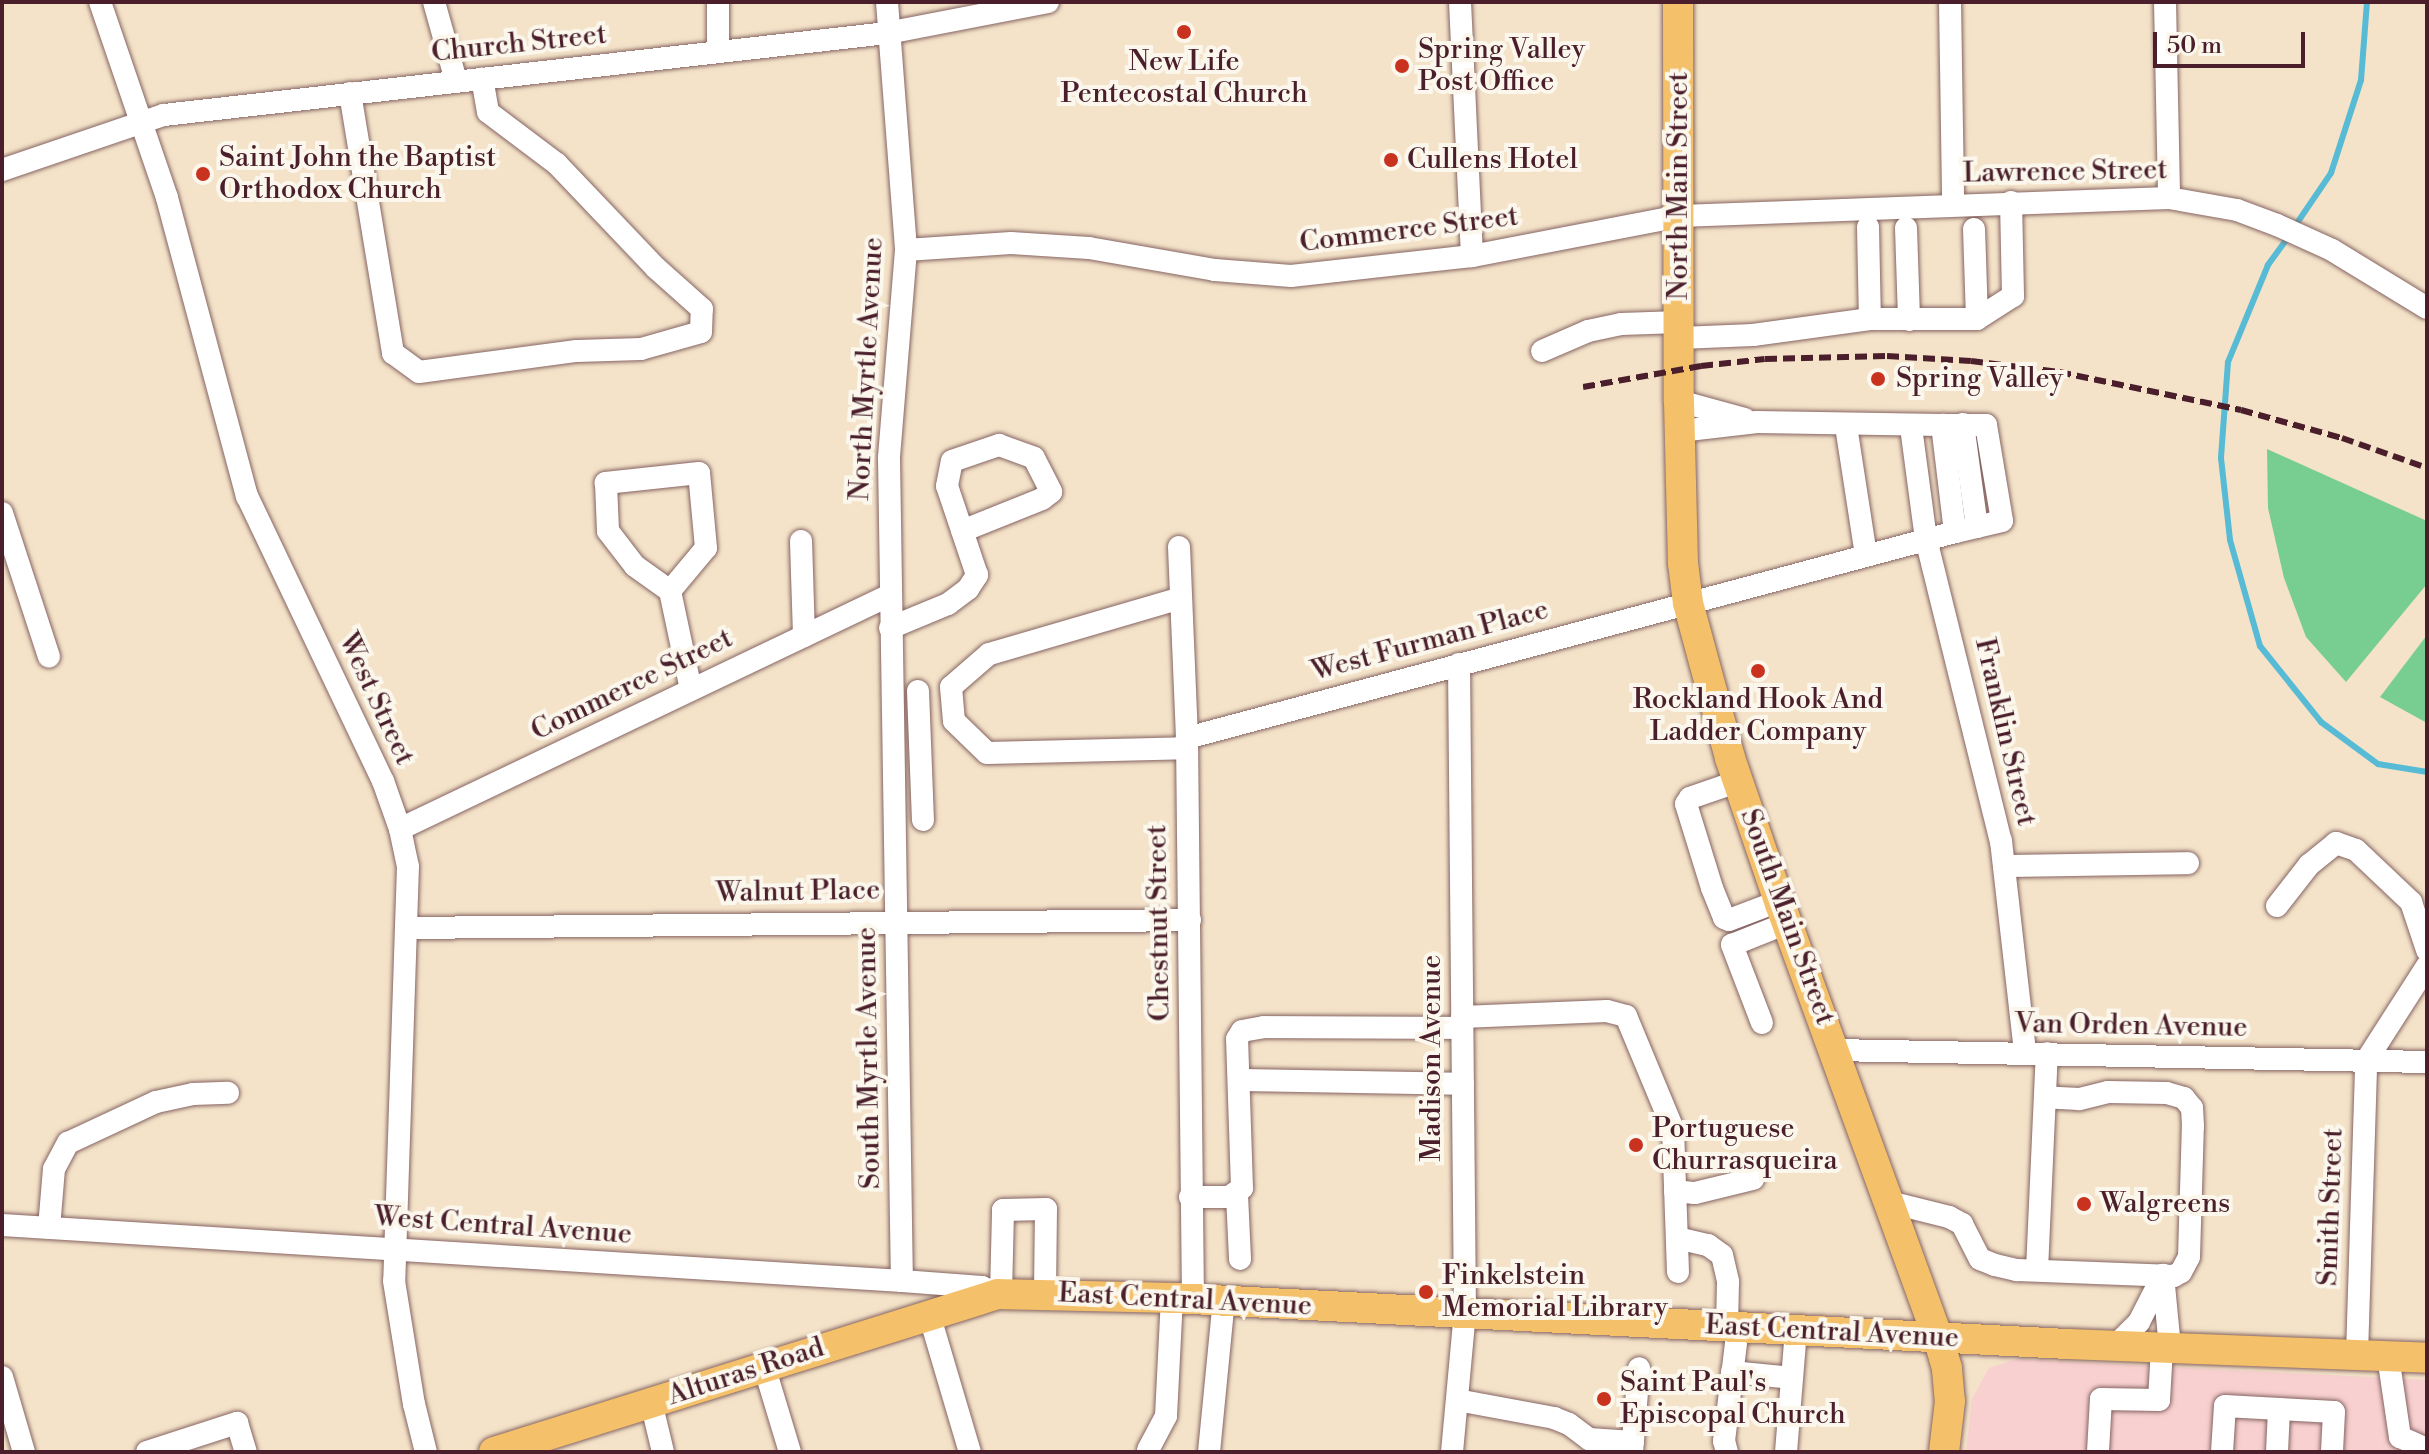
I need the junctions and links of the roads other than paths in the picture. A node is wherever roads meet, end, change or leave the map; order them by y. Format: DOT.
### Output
graph roads {
  1 [pos="100,2"];
  2 [pos="434,2"];
  3 [pos="718,2"];
  4 [pos="887,2"];
  5 [pos="1048,2"];
  6 [pos="1460,2"];
  7 [pos="1678,2"];
  8 [pos="1950,2"];
  9 [pos="2165,2"];
  10 [pos="887,33"];
  11 [pos="718,52"];
  12 [pos="482,79"];
  13 [pos="456,81"];
  14 [pos="350,93"];
  15 [pos="141,120"];
  16 [pos="2,170"];
  17 [pos="2169,198"];
  18 [pos="2011,202"];
  19 [pos="1953,204"];
  20 [pos="1680,216"];
  21 [pos="1868,227"];
  22 [pos="1906,228"];
  23 [pos="1974,229"];
  24 [pos="906,250"];
  25 [pos="1472,256"];
  26 [pos="2427,308"];
  27 [pos="1870,319"];
  28 [pos="1977,319"];
  29 [pos="1909,320"];
  30 [pos="1680,330"];
  31 [pos="1542,351"];
  32 [pos="1679,369"];
  33 [pos="1679,401"];
  34 [pos="1757,422"];
  35 [pos="1952,424"];
  36 [pos="1846,426"];
  37 [pos="1911,427"];
  38 [pos="1680,431"];
  39 [pos="2,513"];
  40 [pos="1966,529"];
  41 [pos="962,531"];
  42 [pos="1926,539"];
  43 [pos="801,541"];
  44 [pos="1179,547"];
  45 [pos="1866,555"];
  46 [pos="670,591"];
  47 [pos="890,595"];
  48 [pos="1181,598"];
  49 [pos="1688,603"];
  50 [pos="890,628"];
  51 [pos="804,636"];
  52 [pos="49,657"];
  53 [pos="1459,664"];
  54 [pos="951,687"];
  55 [pos="691,690"];
  56 [pos="918,691"];
  57 [pos="891,692"];
  58 [pos="1186,743"];
  59 [pos="1739,781"];
  60 [pos="923,820"];
  61 [pos="400,829"];
  62 [pos="2188,863"];
  63 [pos="2004,866"];
  64 [pos="2277,906"];
  65 [pos="1783,912"];
  66 [pos="1190,920"];
  67 [pos="897,921"];
  68 [pos="406,928"];
  69 [pos="2427,950"];
  70 [pos="2427,966"];
  71 [pos="1462,1022"];
  72 [pos="1762,1023"];
  73 [pos="1834,1050"];
  74 [pos="2036,1053"];
  75 [pos="2366,1061"];
  76 [pos="2427,1062"];
  77 [pos="1239,1080"];
  78 [pos="1463,1084"];
  79 [pos="228,1093"];
  80 [pos="2045,1097"];
  81 [pos="1753,1179"];
  82 [pos="1675,1191"];
  83 [pos="1237,1195"];
  84 [pos="1190,1197"];
  85 [pos="1889,1202"];
  86 [pos="1932,1215"];
  87 [pos="2,1225"];
  88 [pos="49,1228"];
  89 [pos="1677,1238"];
  90 [pos="1906,1248"];
  91 [pos="394,1250"];
  92 [pos="1240,1259"];
  93 [pos="2037,1270"];
  94 [pos="1678,1272"];
  95 [pos="2163,1275"];
  96 [pos="902,1281"];
  97 [pos="1045,1293"];
  98 [pos="1000,1294"];
  99 [pos="1182,1299"];
  100 [pos="1224,1300"];
  101 [pos="1465,1313"];
  102 [pos="929,1314"];
  103 [pos="1732,1327"];
  104 [pos="1796,1330"];
  105 [pos="1938,1337"];
  106 [pos="2115,1346"];
  107 [pos="2166,1348"];
  108 [pos="2357,1355"];
  109 [pos="2388,1356"];
  110 [pos="2427,1358"];
  111 [pos="764,1366"];
  112 [pos="1639,1368"];
  113 [pos="1732,1372"];
  114 [pos="2,1377"];
  115 [pos="1792,1378"];
  116 [pos="1457,1400"];
  117 [pos="651,1402"];
  118 [pos="2279,1409"];
  119 [pos="186,1446"];
  120 [pos="1632,1447"];
  121 [pos="2427,1449"];
  122 [pos="1148,1450"];
  123 [pos="24,1452"];
  124 [pos="147,1452"];
  125 [pos="246,1452"];
  126 [pos="426,1452"];
  127 [pos="494,1452"];
  128 [pos="663,1452"];
  129 [pos="790,1452"];
  130 [pos="970,1452"];
  131 [pos="1209,1452"];
  132 [pos="1452,1452"];
  133 [pos="1727,1452"];
  134 [pos="1786,1452"];
  135 [pos="1944,1452"];
  136 [pos="2098,1452"];
  137 [pos="2222,1452"];
  138 [pos="2277,1452"];
  139 [pos="2332,1452"];
  1 -- 15 [label="street, West Street"];
  2 -- 13 [label="street"];
  3 -- 11 [label="street"];
  4 -- 10 [label="street, North Myrtle Avenue"];
  5 -- 10 [label="street, Church Street"];
  6 -- 25 [label="street"];
  7 -- 20 [label="main road, North Main Street"];
  8 -- 19 [label="street"];
  9 -- 17 [label="street"];
  10 -- 11 [label="street, Church Street"];
  10 -- 24 [label="street, North Myrtle Avenue"];
  11 -- 12 [label="street, Church Street"];
  12 -- 13 [label="street, Church Street"];
  12 -- 14 [label="street"];
  13 -- 14 [label="street, Church Street"];
  14 -- 15 [label="street, Church Street"];
  15 -- 16 [label="street, Church Street"];
  15 -- 61 [label="street, West Street"];
  17 -- 18 [label="street, Lawrence Street"];
  17 -- 26 [label="street, Lawrence Street"];
  18 -- 19 [label="street, Lawrence Street"];
  18 -- 28 [label="street"];
  19 -- 20 [label="street, Lawrence Street"];
  20 -- 25 [label="street, Commerce Street"];
  20 -- 30 [label="main road, North Main Street"];
  21 -- 27 [label="street"];
  22 -- 29 [label="street"];
  23 -- 28 [label="street"];
  24 -- 25 [label="street, Commerce Street"];
  24 -- 47 [label="street, North Myrtle Avenue"];
  27 -- 29 [label="street"];
  27 -- 30 [label="street"];
  28 -- 29 [label="street"];
  30 -- 31 [label="street"];
  30 -- 32 [label="main road, North Main Street"];
  32 -- 33 [label="main road, South Main Street"];
  33 -- 34 [label="street"];
  33 -- 38 [label="main road, South Main Street"];
  34 -- 36 [label="street"];
  34 -- 38 [label="street"];
  35 -- 37 [label="street"];
  35 -- 40 [label="street"];
  35 -- 40 [label="street"];
  36 -- 37 [label="street"];
  36 -- 45 [label="street"];
  37 -- 42 [label="street, Franklin Street"];
  38 -- 49 [label="main road, South Main Street"];
  39 -- 52 [label="street"];
  40 -- 42 [label="street, West Furman Place"];
  41 -- 41 [label="street"];
  41 -- 50 [label="street"];
  42 -- 45 [label="street, West Furman Place"];
  42 -- 63 [label="street, Franklin Street"];
  43 -- 51 [label="street"];
  44 -- 48 [label="street, Chestnut Street"];
  45 -- 49 [label="street, West Furman Place"];
  46 -- 46 [label="street"];
  46 -- 55 [label="street"];
  47 -- 50 [label="street, South Myrtle Avenue"];
  47 -- 51 [label="street, Commerce Street"];
  48 -- 54 [label="street"];
  48 -- 58 [label="street, Chestnut Street"];
  49 -- 53 [label="street, West Furman Place"];
  49 -- 59 [label="main road, South Main Street"];
  50 -- 57 [label="street, South Myrtle Avenue"];
  51 -- 55 [label="street, Commerce Street"];
  53 -- 58 [label="street, West Furman Place"];
  53 -- 71 [label="street, Madison Avenue"];
  54 -- 56 [label="street"];
  54 -- 58 [label="street, West Furman Place"];
  55 -- 61 [label="street, Commerce Street"];
  56 -- 57 [label="street"];
  56 -- 60 [label="street"];
  57 -- 67 [label="street, South Myrtle Avenue"];
  58 -- 66 [label="street, Chestnut Street"];
  59 -- 65 [label="main road, South Main Street"];
  59 -- 65 [label="street"];
  61 -- 68 [label="street, West Street"];
  62 -- 63 [label="street"];
  63 -- 74 [label="street, Franklin Street"];
  64 -- 69 [label="street"];
  65 -- 72 [label="street"];
  65 -- 73 [label="main road, South Main Street"];
  66 -- 67 [label="street, Walnut Place"];
  66 -- 84 [label="street, Chestnut Street"];
  67 -- 68 [label="street, Walnut Place"];
  67 -- 96 [label="street, South Myrtle Avenue"];
  68 -- 91 [label="street, West Street"];
  70 -- 75 [label="street"];
  71 -- 77 [label="street"];
  71 -- 78 [label="street, Madison Avenue"];
  71 -- 82 [label="street"];
  73 -- 74 [label="street, Van Orden Avenue"];
  73 -- 85 [label="main road, South Main Street"];
  74 -- 75 [label="street, Van Orden Avenue"];
  74 -- 80 [label="street, Franklin Street"];
  75 -- 76 [label="street, Van Orden Avenue"];
  75 -- 108 [label="street, Smith Street"];
  77 -- 78 [label="street"];
  77 -- 83 [label="street"];
  78 -- 101 [label="street, Madison Avenue"];
  79 -- 88 [label="street"];
  80 -- 93 [label="street, Franklin Street"];
  80 -- 95 [label="street"];
  81 -- 82 [label="street"];
  82 -- 89 [label="street"];
  83 -- 84 [label="street"];
  83 -- 92 [label="street"];
  84 -- 99 [label="street, Chestnut Street"];
  85 -- 86 [label="street"];
  85 -- 90 [label="main road, South Main Street"];
  86 -- 90 [label="street"];
  86 -- 93 [label="street"];
  87 -- 88 [label="street, West Central Avenue"];
  88 -- 91 [label="street, West Central Avenue"];
  89 -- 94 [label="street"];
  89 -- 103 [label="street"];
  90 -- 105 [label="main road, South Main Street"];
  91 -- 96 [label="street, West Central Avenue"];
  91 -- 126 [label="street, West Street"];
  93 -- 95 [label="street"];
  95 -- 106 [label="street"];
  95 -- 107 [label="street"];
  96 -- 98 [label="street, West Central Avenue"];
  97 -- 98 [label="main road, East Central Avenue"];
  97 -- 98 [label="street"];
  97 -- 99 [label="main road, East Central Avenue"];
  98 -- 102 [label="main road, Alturas Road"];
  99 -- 100 [label="main road, East Central Avenue"];
  99 -- 122 [label="street, Chestnut Street"];
  100 -- 101 [label="main road, East Central Avenue"];
  100 -- 131 [label="street"];
  101 -- 103 [label="main road, East Central Avenue"];
  101 -- 116 [label="street, Madison Avenue"];
  102 -- 111 [label="main road, Alturas Road"];
  102 -- 130 [label="street"];
  103 -- 104 [label="main road, East Central Avenue"];
  103 -- 113 [label="street"];
  104 -- 105 [label="main road, East Central Avenue"];
  104 -- 115 [label="street"];
  105 -- 106 [label="main road, East Central Avenue"];
  105 -- 135 [label="main road, South Main Street"];
  106 -- 107 [label="main road, East Central Avenue"];
  107 -- 108 [label="main road, East Central Avenue"];
  107 -- 136 [label="street"];
  108 -- 109 [label="main road, East Central Avenue"];
  109 -- 110 [label="main road, East Central Avenue"];
  109 -- 121 [label="street"];
  111 -- 117 [label="main road, Alturas Road"];
  111 -- 129 [label="street"];
  112 -- 120 [label="street"];
  113 -- 115 [label="street"];
  113 -- 133 [label="street"];
  114 -- 123 [label="street"];
  115 -- 134 [label="street"];
  116 -- 120 [label="street"];
  116 -- 132 [label="street, Madison Avenue"];
  117 -- 127 [label="main road, Alturas Road"];
  117 -- 128 [label="street"];
  118 -- 137 [label="street"];
  118 -- 138 [label="street"];
  118 -- 139 [label="street"];
  119 -- 124 [label="street"];
  119 -- 125 [label="street"];
}
